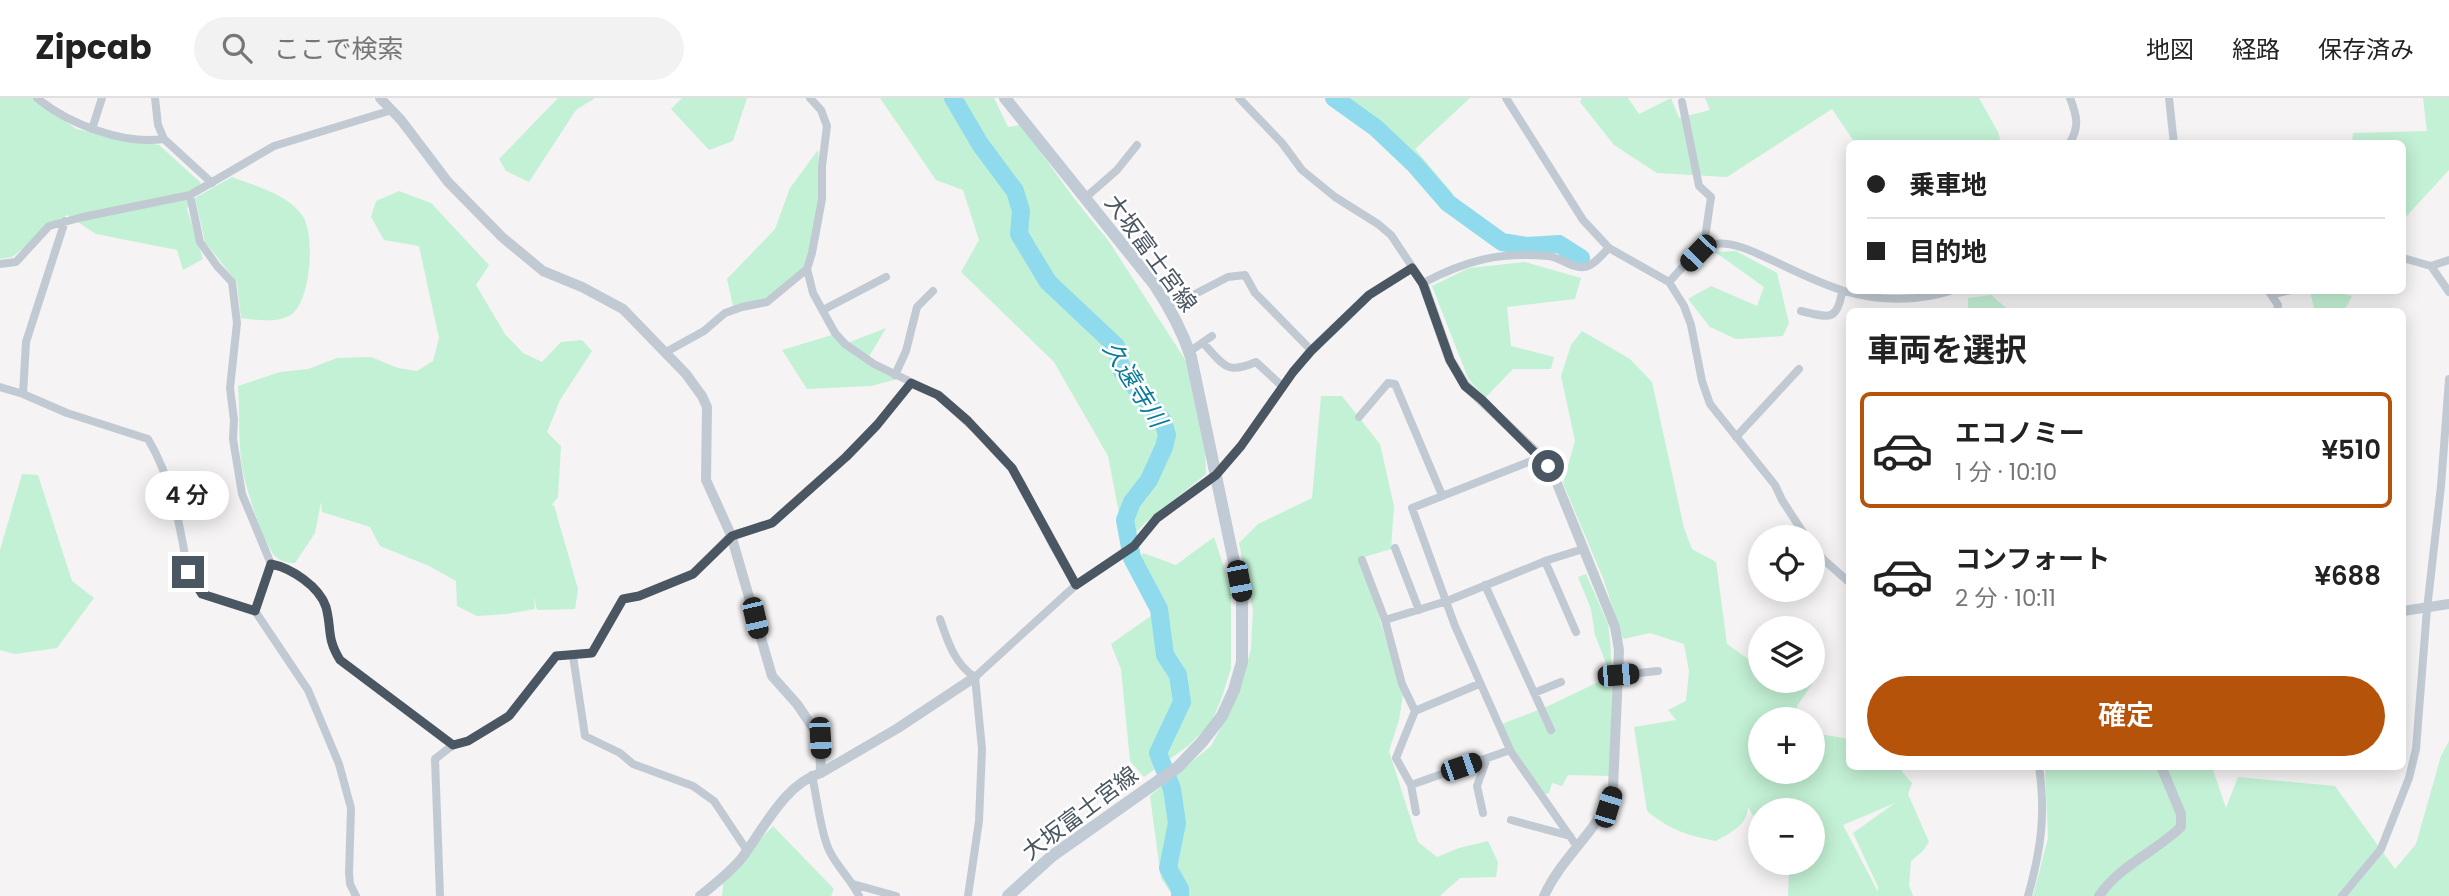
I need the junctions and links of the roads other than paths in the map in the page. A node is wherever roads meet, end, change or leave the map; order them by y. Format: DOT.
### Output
graph roads {
  1 [pos="37,98"];
  2 [pos="102,98"];
  3 [pos="155,98"];
  4 [pos="380,98"];
  5 [pos="810,98"];
  6 [pos="1005,98"];
  7 [pos="1239,98"];
  8 [pos="1506,98"];
  9 [pos="2070,98"];
  10 [pos="2169,98"];
  11 [pos="1682,102"];
  12 [pos="392,110"];
  13 [pos="92,130"];
  14 [pos="164,139"];
  15 [pos="2071,140"];
  16 [pos="2174,140"];
  17 [pos="1137,145"];
  18 [pos="212,183"];
  19 [pos="190,195"];
  20 [pos="1085,198"];
  21 [pos="65,221"];
  22 [pos="1706,247"];
  23 [pos="1609,248"];
  24 [pos="2406,259"];
  25 [pos="2449,260"];
  26 [pos="0,264"];
  27 [pos="2431,267"];
  28 [pos="1412,268"];
  29 [pos="807,269"];
  30 [pos="886,277"];
  31 [pos="1669,282"];
  32 [pos="1423,284"];
  33 [pos="933,290"];
  34 [pos="1842,292"];
  35 [pos="2449,292"];
  36 [pos="1846,293"];
  37 [pos="1856,294"];
  38 [pos="1944,294"];
  39 [pos="1170,307"];
  40 [pos="822,310"];
  41 [pos="1801,311"];
  42 [pos="1212,336"];
  43 [pos="1203,344"];
  44 [pos="1311,351"];
  45 [pos="666,352"];
  46 [pos="1189,352"];
  47 [pos="1799,369"];
  48 [pos="895,375"];
  49 [pos="2449,379"];
  50 [pos="911,383"];
  51 [pos="0,387"];
  52 [pos="1283,387"];
  53 [pos="23,394"];
  54 [pos="1359,417"];
  55 [pos="1736,437"];
  56 [pos="1541,457"];
  57 [pos="1216,475"];
  58 [pos="1441,495"];
  59 [pos="1798,525"];
  60 [pos="732,536"];
  61 [pos="1395,548"];
  62 [pos="1583,549"];
  63 [pos="1362,561"];
  64 [pos="1545,561"];
  65 [pos="1825,561"];
  66 [pos="271,564"];
  67 [pos="1846,579"];
  68 [pos="1076,585"];
  69 [pos="1485,586"];
  70 [pos="1447,601"];
  71 [pos="2449,604"];
  72 [pos="2427,609"];
  73 [pos="1419,610"];
  74 [pos="255,611"];
  75 [pos="2406,611"];
  76 [pos="940,619"];
  77 [pos="1385,621"];
  78 [pos="1576,632"];
  79 [pos="573,656"];
  80 [pos="1657,671"];
  81 [pos="1618,675"];
  82 [pos="975,677"];
  83 [pos="1561,682"];
  84 [pos="1479,684"];
  85 [pos="1534,693"];
  86 [pos="1415,711"];
  87 [pos="1551,730"];
  88 [pos="453,745"];
  89 [pos="1510,750"];
  90 [pos="1487,758"];
  91 [pos="2039,770"];
  92 [pos="2163,770"];
  93 [pos="817,774"];
  94 [pos="1410,785"];
  95 [pos="1416,812"];
  96 [pos="1483,813"];
  97 [pos="1511,820"];
  98 [pos="1573,841"];
  99 [pos="746,849"];
  100 [pos="853,884"];
  101 [pos="356,896"];
  102 [pos="440,896"];
  103 [pos="700,896"];
  104 [pos="859,896"];
  105 [pos="896,896"];
  106 [pos="968,896"];
  107 [pos="1008,896"];
  108 [pos="1544,896"];
  109 [pos="2028,896"];
  110 [pos="2099,896"];
  111 [pos="2342,896"];
  1 -- 13 [label="street"];
  2 -- 13 [label="street"];
  3 -- 14 [label="street"];
  4 -- 12 [label="street"];
  5 -- 29 [label="street"];
  6 -- 20 [label="main road, 大坂富士宮線"];
  7 -- 28 [label="street"];
  8 -- 23 [label="street"];
  9 -- 15 [label="street"];
  10 -- 16 [label="street"];
  11 -- 22 [label="street"];
  12 -- 18 [label="street"];
  12 -- 45 [label="street"];
  13 -- 14 [label="street"];
  14 -- 18 [label="street"];
  17 -- 20 [label="street"];
  18 -- 19 [label="street"];
  19 -- 21 [label="street"];
  19 -- 66 [label="street"];
  20 -- 39 [label="main road, 大坂富士宮線"];
  21 -- 26 [label="street"];
  21 -- 53 [label="street"];
  22 -- 31 [label="street"];
  22 -- 34 [label="street"];
  23 -- 31 [label="street"];
  23 -- 32 [label="street"];
  24 -- 27 [label="street"];
  25 -- 27 [label="street"];
  27 -- 35 [label="street"];
  28 -- 32 [label="street"];
  28 -- 44 [label="street"];
  29 -- 40 [label="street"];
  29 -- 45 [label="street"];
  30 -- 40 [label="street"];
  31 -- 55 [label="street"];
  32 -- 56 [label="street"];
  33 -- 48 [label="street"];
  34 -- 36 [label="street"];
  34 -- 41 [label="street"];
  37 -- 38 [label="street"];
  39 -- 44 [label="street"];
  39 -- 46 [label="main road, 大坂富士宮線"];
  40 -- 48 [label="street"];
  42 -- 43 [label="street"];
  43 -- 46 [label="street"];
  43 -- 52 [label="street"];
  44 -- 52 [label="street"];
  45 -- 60 [label="street"];
  46 -- 57 [label="main road, 大坂富士宮線"];
  47 -- 55 [label="street"];
  48 -- 50 [label="street"];
  49 -- 72 [label="street"];
  50 -- 60 [label="street"];
  50 -- 68 [label="street"];
  51 -- 53 [label="street"];
  52 -- 57 [label="street"];
  53 -- 74 [label="street"];
  54 -- 58 [label="street"];
  55 -- 59 [label="street"];
  56 -- 58 [label="street"];
  56 -- 62 [label="street"];
  57 -- 68 [label="street"];
  57 -- 107 [label="main road, 大坂富士宮線"];
  58 -- 70 [label="street"];
  60 -- 79 [label="street"];
  60 -- 93 [label="street"];
  61 -- 73 [label="street"];
  62 -- 64 [label="street"];
  62 -- 81 [label="street"];
  63 -- 77 [label="street"];
  64 -- 69 [label="street"];
  64 -- 78 [label="street"];
  65 -- 67 [label="street"];
  66 -- 74 [label="street"];
  66 -- 88 [label="street"];
  68 -- 82 [label="street"];
  69 -- 70 [label="street"];
  69 -- 85 [label="street"];
  70 -- 73 [label="street"];
  70 -- 84 [label="street"];
  71 -- 72 [label="street"];
  72 -- 75 [label="street"];
  72 -- 111 [label="street"];
  73 -- 77 [label="street"];
  74 -- 101 [label="street"];
  76 -- 82 [label="street"];
  77 -- 86 [label="street"];
  79 -- 88 [label="street"];
  79 -- 99 [label="street"];
  80 -- 81 [label="street"];
  81 -- 98 [label="street"];
  82 -- 93 [label="street"];
  82 -- 106 [label="street"];
  83 -- 85 [label="street"];
  84 -- 86 [label="street"];
  84 -- 89 [label="street"];
  85 -- 87 [label="street"];
  86 -- 94 [label="street"];
  88 -- 102 [label="street"];
  89 -- 90 [label="street"];
  89 -- 98 [label="street"];
  90 -- 94 [label="street"];
  90 -- 96 [label="street"];
  91 -- 109 [label="street"];
  92 -- 110 [label="street"];
  93 -- 99 [label="street"];
  93 -- 100 [label="street"];
  94 -- 95 [label="street"];
  97 -- 98 [label="street"];
  98 -- 108 [label="street"];
  99 -- 103 [label="street"];
  100 -- 104 [label="street"];
  100 -- 105 [label="street"];
}
